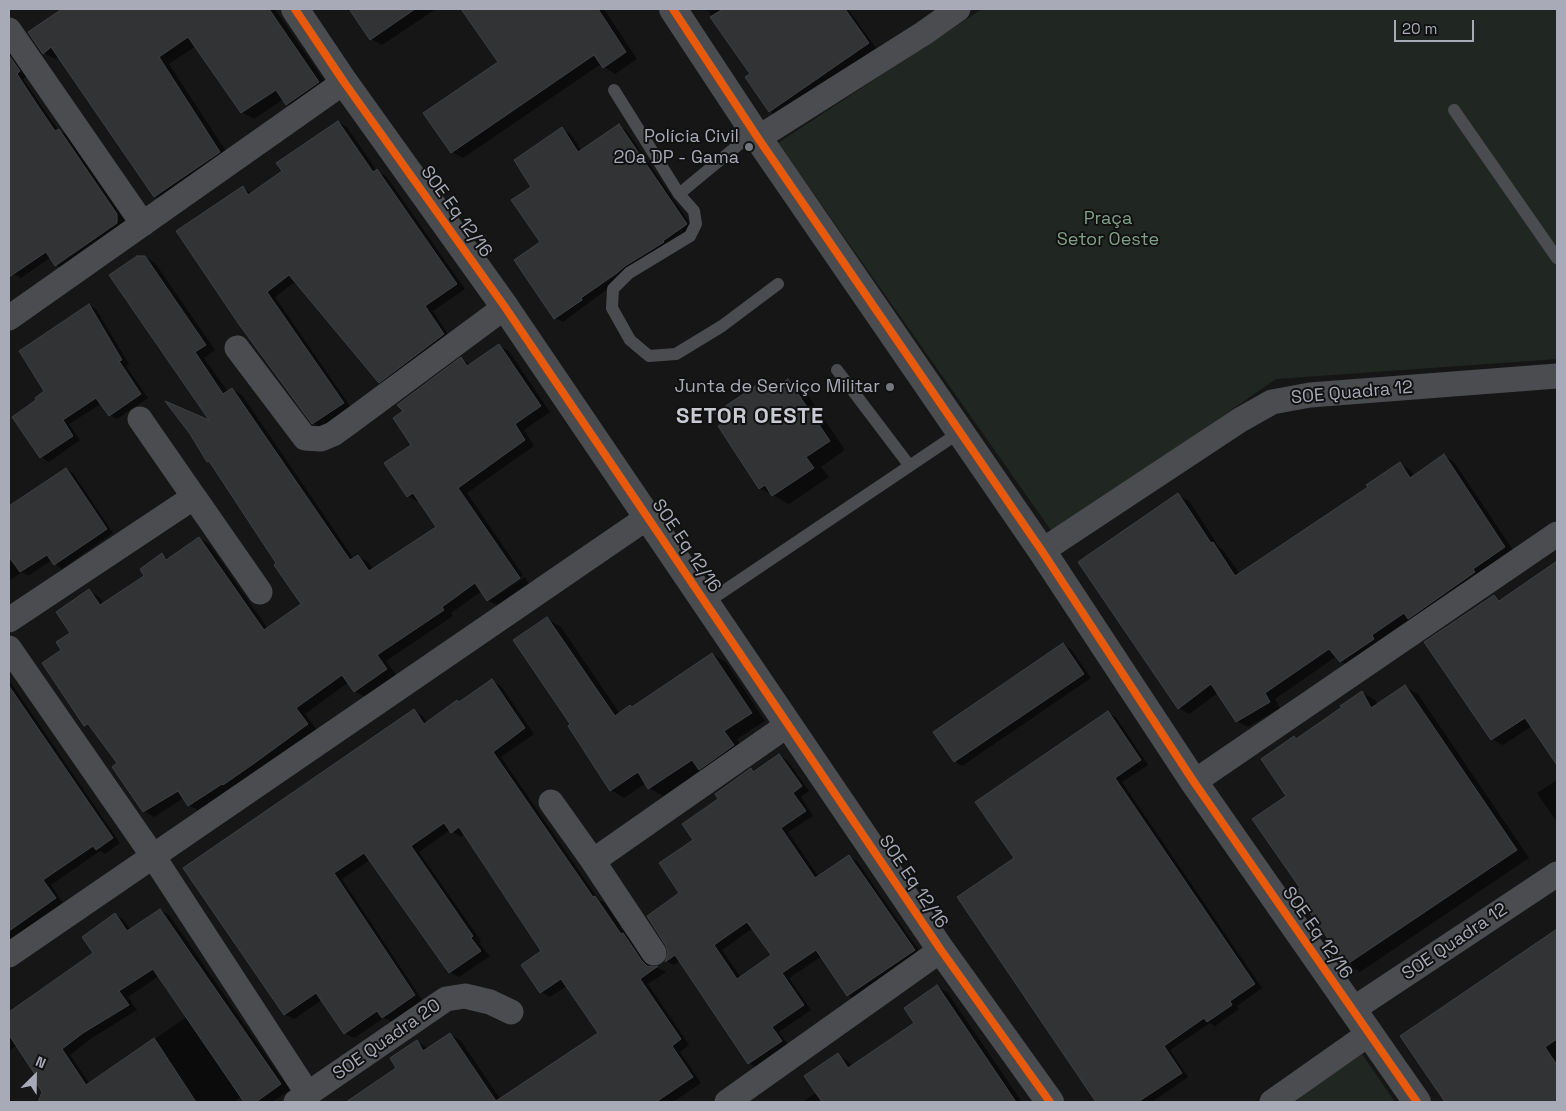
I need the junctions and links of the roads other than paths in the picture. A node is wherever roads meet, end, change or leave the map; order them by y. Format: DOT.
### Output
graph roads {
  1 [pos="294,9"];
  2 [pos="673,9"];
  3 [pos="958,9"];
  4 [pos="9,30"];
  5 [pos="344,82"];
  6 [pos="614,90"];
  7 [pos="1454,110"];
  8 [pos="756,135"];
  9 [pos="679,194"];
  10 [pos="143,224"];
  11 [pos="1557,258"];
  12 [pos="778,284"];
  13 [pos="505,307"];
  14 [pos="9,318"];
  15 [pos="237,348"];
  16 [pos="837,370"];
  17 [pos="1557,376"];
  18 [pos="140,419"];
  19 [pos="960,432"];
  20 [pos="909,465"];
  21 [pos="194,497"];
  22 [pos="648,517"];
  23 [pos="1557,534"];
  24 [pos="1042,551"];
  25 [pos="260,592"];
  26 [pos="706,603"];
  27 [pos="9,620"];
  28 [pos="9,648"];
  29 [pos="789,724"];
  30 [pos="1194,782"];
  31 [pos="551,802"];
  32 [pos="153,856"];
  33 [pos="593,861"];
  34 [pos="1557,874"];
  35 [pos="941,950"];
  36 [pos="654,953"];
  37 [pos="9,955"];
  38 [pos="1352,1010"];
  39 [pos="511,1012"];
  40 [pos="1370,1033"];
  41 [pos="302,1098"];
  42 [pos="727,1102"];
  43 [pos="1050,1102"];
  44 [pos="1272,1102"];
  45 [pos="1417,1102"];
  1 -- 5 [label="street, SOE Eq 12/16"];
  2 -- 8 [label="street, SOE Eq 12/16"];
  3 -- 8 [label="street"];
  4 -- 10 [label="street"];
  5 -- 10 [label="street"];
  5 -- 13 [label="street, SOE Eq 12/16"];
  6 -- 9 [label="lane"];
  7 -- 11 [label="lane"];
  8 -- 9 [label="lane"];
  8 -- 19 [label="street, SOE Eq 12/16"];
  9 -- 12 [label="lane"];
  10 -- 14 [label="street"];
  13 -- 15 [label="street"];
  13 -- 22 [label="street, SOE Eq 12/16"];
  16 -- 20 [label="lane"];
  17 -- 24 [label="street, SOE Quadra 12"];
  18 -- 21 [label="street"];
  19 -- 20 [label="lane"];
  19 -- 24 [label="street, SOE Eq 12/16"];
  20 -- 26 [label="lane"];
  21 -- 25 [label="street"];
  21 -- 27 [label="street"];
  22 -- 26 [label="street, SOE Eq 12/16"];
  22 -- 32 [label="street"];
  23 -- 30 [label="street"];
  24 -- 30 [label="street, SOE Eq 12/16"];
  26 -- 29 [label="street, SOE Eq 12/16"];
  28 -- 32 [label="street"];
  29 -- 33 [label="street"];
  29 -- 35 [label="street, SOE Eq 12/16"];
  30 -- 38 [label="street, SOE Eq 12/16"];
  31 -- 33 [label="street"];
  32 -- 37 [label="street"];
  32 -- 41 [label="street"];
  33 -- 36 [label="street"];
  34 -- 38 [label="street, SOE Quadra 12"];
  35 -- 42 [label="street"];
  35 -- 43 [label="street, SOE Eq 12/16"];
  38 -- 40 [label="street, SOE Eq 12/16"];
  39 -- 41 [label="street, SOE Quadra 20"];
  40 -- 44 [label="street"];
  40 -- 45 [label="street, SOE Eq 12/16"];
}
